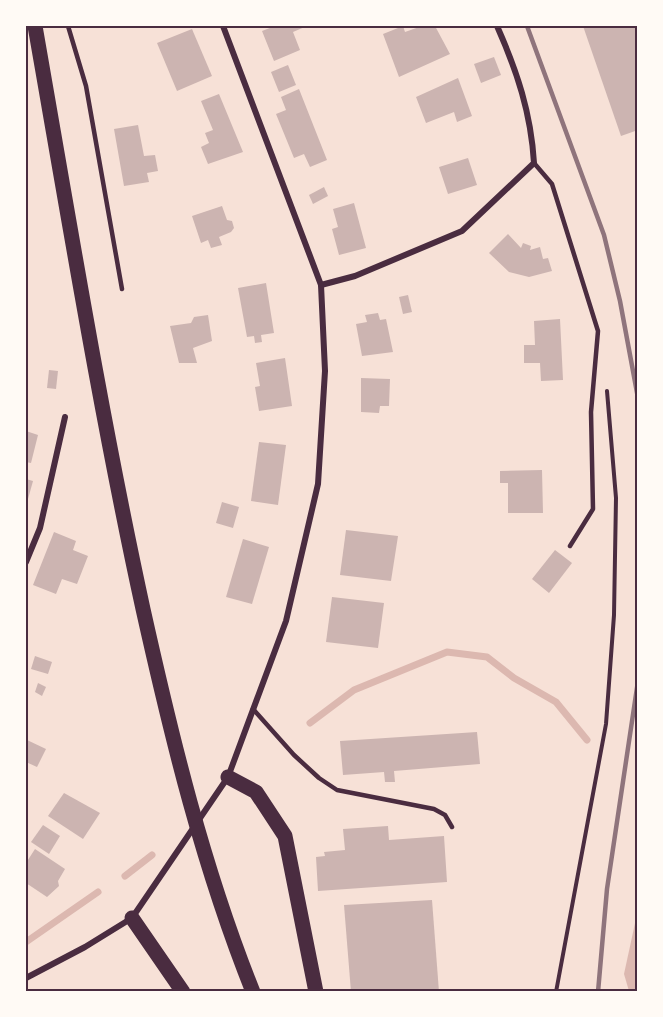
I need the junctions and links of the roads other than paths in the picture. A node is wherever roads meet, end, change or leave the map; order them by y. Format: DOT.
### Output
graph roads {
  1 [pos="34,26"];
  2 [pos="68,26"];
  3 [pos="223,26"];
  4 [pos="497,26"];
  5 [pos="534,163"];
  6 [pos="321,285"];
  7 [pos="122,290"];
  8 [pos="64,417"];
  9 [pos="570,546"];
  10 [pos="26,562"];
  11 [pos="253,709"];
  12 [pos="228,777"];
  13 [pos="452,827"];
  14 [pos="132,918"];
  15 [pos="26,978"];
  16 [pos="183,992"];
  17 [pos="253,992"];
  18 [pos="316,992"];
  1 -- 17 [label="main road"];
  2 -- 7 [label="lane"];
  3 -- 6 [label="street"];
  4 -- 5 [label="street"];
  5 -- 6 [label="street"];
  5 -- 9 [label="lane"];
  6 -- 11 [label="street"];
  8 -- 10 [label="street"];
  11 -- 12 [label="street"];
  11 -- 13 [label="lane"];
  12 -- 14 [label="street"];
  12 -- 18 [label="main road"];
  14 -- 15 [label="street"];
  14 -- 16 [label="main road"];
}
